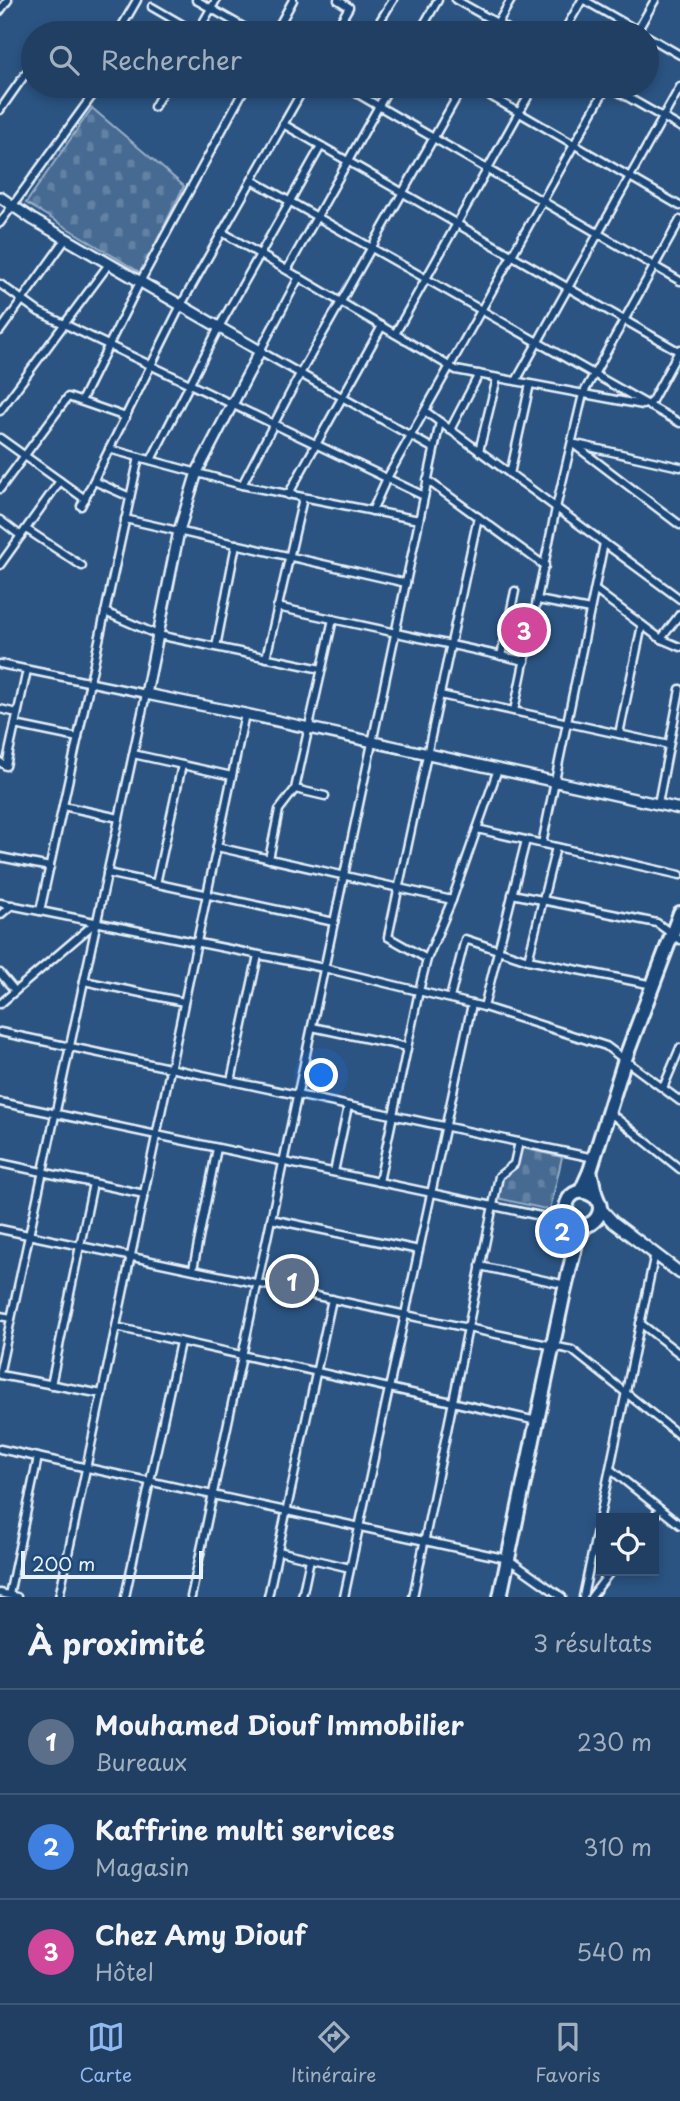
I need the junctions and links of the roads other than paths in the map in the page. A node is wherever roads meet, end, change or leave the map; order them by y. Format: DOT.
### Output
graph roads {
  1 [pos="8,0"];
  2 [pos="137,0"];
  3 [pos="196,0"];
  4 [pos="216,0"];
  5 [pos="293,0"];
  6 [pos="338,0"];
  7 [pos="393,0"];
  8 [pos="438,0"];
  9 [pos="456,0"];
  10 [pos="511,0"];
  11 [pos="583,0"];
  12 [pos="655,0"];
  13 [pos="152,7"];
  14 [pos="211,8"];
  15 [pos="0,11"];
  16 [pos="125,21"];
  17 [pos="176,21"];
  18 [pos="204,21"];
  19 [pos="233,21"];
  20 [pos="282,21"];
  21 [pos="341,21"];
  22 [pos="380,21"];
  23 [pos="426,21"];
  24 [pos="494,21"];
  25 [pos="499,21"];
  26 [pos="570,21"];
  27 [pos="620,21"];
  28 [pos="644,21"];
  29 [pos="659,43"];
  30 [pos="680,55"];
  31 [pos="21,80"];
  32 [pos="680,87"];
  33 [pos="90,98"];
  34 [pos="159,98"];
  35 [pos="240,98"];
  36 [pos="297,98"];
  37 [pos="365,98"];
  38 [pos="383,98"];
  39 [pos="456,98"];
  40 [pos="494,98"];
  41 [pos="527,98"];
  42 [pos="600,98"];
  43 [pos="629,98"];
  44 [pos="379,106"];
  45 [pos="154,107"];
  46 [pos="0,110"];
  47 [pos="519,112"];
  48 [pos="663,117"];
  49 [pos="283,124"];
  50 [pos="680,127"];
  51 [pos="433,138"];
  52 [pos="574,144"];
  53 [pos="321,146"];
  54 [pos="348,161"];
  55 [pos="487,169"];
  56 [pos="630,177"];
  57 [pos="252,180"];
  58 [pos="402,192"];
  59 [pos="0,197"];
  60 [pos="290,201"];
  61 [pos="542,201"];
  62 [pos="13,205"];
  63 [pos="680,206"];
  64 [pos="317,217"];
  65 [pos="680,220"];
  66 [pos="0,223"];
  67 [pos="457,224"];
  68 [pos="222,232"];
  69 [pos="598,233"];
  70 [pos="66,239"];
  71 [pos="371,247"];
  72 [pos="260,254"];
  73 [pos="512,256"];
  74 [pos="109,264"];
  75 [pos="654,266"];
  76 [pos="287,270"];
  77 [pos="299,277"];
  78 [pos="426,279"];
  79 [pos="680,281"];
  80 [pos="140,282"];
  81 [pos="0,284"];
  82 [pos="568,288"];
  83 [pos="22,300"];
  84 [pos="340,302"];
  85 [pos="181,305"];
  86 [pos="481,310"];
  87 [pos="624,320"];
  88 [pos="64,324"];
  89 [pos="382,326"];
  90 [pos="219,327"];
  91 [pos="0,331"];
  92 [pos="395,334"];
  93 [pos="537,342"];
  94 [pos="109,345"];
  95 [pos="260,351"];
  96 [pos="680,351"];
  97 [pos="151,366"];
  98 [pos="450,366"];
  99 [pos="300,374"];
  100 [pos="479,374"];
  101 [pos="594,374"];
  102 [pos="496,377"];
  103 [pos="516,381"];
  104 [pos="190,384"];
  105 [pos="530,384"];
  106 [pos="583,394"];
  107 [pos="342,397"];
  108 [pos="81,401"];
  109 [pos="232,404"];
  110 [pos="649,406"];
  111 [pos="0,411"];
  112 [pos="425,411"];
  113 [pos="126,416"];
  114 [pos="440,422"];
  115 [pos="680,423"];
  116 [pos="274,424"];
  117 [pos="450,429"];
  118 [pos="411,436"];
  119 [pos="0,438"];
  120 [pos="572,443"];
  121 [pos="316,444"];
  122 [pos="109,449"];
  123 [pos="434,449"];
  124 [pos="479,451"];
  125 [pos="24,456"];
  126 [pos="139,457"];
  127 [pos="151,460"];
  128 [pos="680,467"];
  129 [pos="197,472"];
  130 [pos="510,474"];
  131 [pos="387,478"];
  132 [pos="427,480"];
  133 [pos="60,481"];
  134 [pos="94,481"];
  135 [pos="242,485"];
  136 [pos="0,489"];
  137 [pos="288,495"];
  138 [pos="424,496"];
  139 [pos="130,497"];
  140 [pos="303,498"];
  141 [pos="556,508"];
  142 [pos="372,511"];
  143 [pos="478,517"];
  144 [pos="125,519"];
  145 [pos="0,520"];
  146 [pos="419,520"];
  147 [pos="680,525"];
  148 [pos="179,531"];
  149 [pos="23,533"];
  150 [pos="604,543"];
  151 [pos="236,544"];
  152 [pos="289,556"];
  153 [pos="0,565"];
  154 [pos="82,566"];
  155 [pos="545,566"];
  156 [pos="406,583"];
  157 [pos="595,590"];
  158 [pos="515,591"];
  159 [pos="680,599"];
  160 [pos="538,600"];
  161 [pos="277,607"];
  162 [pos="590,610"];
  163 [pos="105,612"];
  164 [pos="680,614"];
  165 [pos="333,620"];
  166 [pos="642,625"];
  167 [pos="395,633"];
  168 [pos="158,635"];
  169 [pos="661,639"];
  170 [pos="451,645"];
  171 [pos="216,647"];
  172 [pos="680,647"];
  173 [pos="501,656"];
  174 [pos="266,657"];
  175 [pos="525,661"];
  176 [pos="0,664"];
  177 [pos="321,669"];
  178 [pos="27,670"];
  179 [pos="90,683"];
  180 [pos="680,689"];
  181 [pos="146,694"];
  182 [pos="440,695"];
  183 [pos="0,709"];
  184 [pos="514,711"];
  185 [pos="18,713"];
  186 [pos="245,714"];
  187 [pos="567,723"];
  188 [pos="15,725"];
  189 [pos="308,728"];
  190 [pos="619,734"];
  191 [pos="78,738"];
  192 [pos="372,742"];
  193 [pos="669,745"];
  194 [pos="133,754"];
  195 [pos="428,754"];
  196 [pos="0,762"];
  197 [pos="182,765"];
  198 [pos="498,769"];
  199 [pos="232,776"];
  200 [pos="555,782"];
  201 [pos="295,789"];
  202 [pos="325,796"];
  203 [pos="658,804"];
  204 [pos="63,806"];
  205 [pos="680,809"];
  206 [pos="119,818"];
  207 [pos="477,829"];
  208 [pos="526,840"];
  209 [pos="542,844"];
  210 [pos="217,847"];
  211 [pos="556,847"];
  212 [pos="0,857"];
  213 [pos="270,859"];
  214 [pos="50,867"];
  215 [pos="107,873"];
  216 [pos="680,875"];
  217 [pos="344,876"];
  218 [pos="156,884"];
  219 [pos="399,888"];
  220 [pos="207,894"];
  221 [pos="512,894"];
  222 [pos="452,900"];
  223 [pos="543,900"];
  224 [pos="0,903"];
  225 [pos="12,905"];
  226 [pos="40,911"];
  227 [pos="680,914"];
  228 [pos="0,915"];
  229 [pos="96,922"];
  230 [pos="334,922"];
  231 [pos="676,937"];
  232 [pos="197,943"];
  233 [pos="498,950"];
  234 [pos="258,955"];
  235 [pos="427,960"];
  236 [pos="528,960"];
  237 [pos="324,968"];
  238 [pos="0,973"];
  239 [pos="84,981"];
  240 [pos="653,985"];
  241 [pos="15,991"];
  242 [pos="419,991"];
  243 [pos="450,998"];
  244 [pos="184,1002"];
  245 [pos="0,1004"];
  246 [pos="472,1004"];
  247 [pos="484,1007"];
  248 [pos="312,1027"];
  249 [pos="0,1032"];
  250 [pos="407,1046"];
  251 [pos="69,1047"];
  252 [pos="680,1048"];
  253 [pos="625,1059"];
  254 [pos="170,1068"];
  255 [pos="231,1081"];
  256 [pos="663,1088"];
  257 [pos="298,1095"];
  258 [pos="680,1101"];
  259 [pos="0,1102"];
  260 [pos="348,1106"];
  261 [pos="609,1112"];
  262 [pos="55,1113"];
  263 [pos="393,1115"];
  264 [pos="446,1126"];
  265 [pos="156,1135"];
  266 [pos="519,1142"];
  267 [pos="217,1147"];
  268 [pos="284,1161"];
  269 [pos="0,1163"];
  270 [pos="592,1164"];
  271 [pos="680,1169"];
  272 [pos="43,1172"];
  273 [pos="334,1172"];
  274 [pos="379,1182"];
  275 [pos="93,1183"];
  276 [pos="581,1191"];
  277 [pos="431,1193"];
  278 [pos="144,1194"];
  279 [pos="598,1202"];
  280 [pos="492,1206"];
  281 [pos="271,1219"];
  282 [pos="580,1221"];
  283 [pos="613,1222"];
  284 [pos="0,1229"];
  285 [pos="29,1235"];
  286 [pos="80,1246"];
  287 [pos="419,1250"];
  288 [pos="655,1253"];
  289 [pos="131,1256"];
  290 [pos="480,1266"];
  291 [pos="192,1269"];
  292 [pos="680,1273"];
  293 [pos="258,1283"];
  294 [pos="566,1285"];
  295 [pos="332,1299"];
  296 [pos="0,1315"];
  297 [pos="405,1315"];
  298 [pos="11,1318"];
  299 [pos="640,1323"];
  300 [pos="116,1327"];
  301 [pos="468,1328"];
  302 [pos="180,1342"];
  303 [pos="552,1346"];
  304 [pos="680,1354"];
  305 [pos="243,1355"];
  306 [pos="0,1370"];
  307 [pos="316,1372"];
  308 [pos="0,1375"];
  309 [pos="51,1385"];
  310 [pos="389,1388"];
  311 [pos="625,1393"];
  312 [pos="102,1394"];
  313 [pos="453,1402"];
  314 [pos="537,1421"];
  315 [pos="680,1436"];
  316 [pos="0,1449"];
  317 [pos="37,1457"];
  318 [pos="86,1468"];
  319 [pos="610,1469"];
  320 [pos="150,1481"];
  321 [pos="213,1495"];
  322 [pos="660,1509"];
  323 [pos="286,1511"];
  324 [pos="657,1513"];
  325 [pos="680,1525"];
  326 [pos="359,1527"];
  327 [pos="424,1541"];
  328 [pos="278,1551"];
  329 [pos="310,1559"];
  330 [pos="508,1559"];
  331 [pos="350,1568"];
  332 [pos="607,1576"];
  333 [pos="0,1593"];
  334 [pos="9,1595"];
  335 [pos="17,1597"];
  336 [pos="59,1597"];
  337 [pos="125,1597"];
  338 [pos="191,1597"];
  339 [pos="268,1597"];
  340 [pos="302,1597"];
  341 [pos="344,1597"];
  342 [pos="413,1597"];
  343 [pos="500,1597"];
  344 [pos="562,1597"];
  345 [pos="583,1597"];
  346 [pos="591,1597"];
  1 -- 15 [label="street"];
  2 -- 16 [label="street"];
  3 -- 14 [label="street"];
  4 -- 14 [label="street"];
  5 -- 20 [label="street"];
  6 -- 21 [label="street"];
  7 -- 22 [label="street"];
  8 -- 23 [label="street"];
  9 -- 24 [label="street"];
  10 -- 25 [label="street"];
  11 -- 26 [label="street"];
  11 -- 27 [label="street"];
  12 -- 28 [label="street"];
  13 -- 17 [label="street"];
  14 -- 18 [label="street"];
  14 -- 19 [label="street"];
  29 -- 30 [label="street"];
  31 -- 46 [label="street"];
  32 -- 48 [label="street"];
  33 -- 62 [label="street"];
  34 -- 45 [label="street"];
  35 -- 80 [label="street"];
  36 -- 49 [label="street"];
  37 -- 44 [label="street"];
  38 -- 44 [label="street"];
  39 -- 51 [label="street"];
  40 -- 47 [label="street"];
  41 -- 47 [label="street"];
  42 -- 52 [label="street"];
  43 -- 48 [label="street"];
  44 -- 51 [label="street"];
  44 -- 54 [label="street"];
  47 -- 52 [label="street"];
  47 -- 55 [label="street"];
  48 -- 50 [label="street"];
  48 -- 56 [label="street"];
  49 -- 53 [label="street"];
  49 -- 57 [label="street"];
  51 -- 55 [label="street"];
  51 -- 58 [label="street"];
  52 -- 56 [label="street"];
  52 -- 61 [label="street"];
  53 -- 54 [label="street"];
  53 -- 60 [label="street"];
  54 -- 58 [label="street"];
  54 -- 64 [label="street"];
  55 -- 61 [label="street"];
  55 -- 67 [label="street"];
  56 -- 63 [label="street"];
  56 -- 69 [label="street"];
  57 -- 60 [label="street"];
  57 -- 68 [label="street"];
  58 -- 67 [label="street"];
  58 -- 71 [label="street"];
  59 -- 62 [label="main road"];
  60 -- 64 [label="street"];
  60 -- 72 [label="street"];
  61 -- 69 [label="street"];
  61 -- 73 [label="street"];
  62 -- 66 [label="street"];
  62 -- 70 [label="main road"];
  64 -- 71 [label="street"];
  64 -- 76 [label="street"];
  65 -- 75 [label="street"];
  67 -- 73 [label="street"];
  67 -- 78 [label="street"];
  68 -- 72 [label="street"];
  68 -- 85 [label="street"];
  69 -- 75 [label="street"];
  69 -- 82 [label="street"];
  70 -- 74 [label="main road"];
  70 -- 83 [label="street"];
  71 -- 78 [label="street"];
  71 -- 84 [label="street"];
  72 -- 76 [label="street"];
  72 -- 90 [label="street"];
  73 -- 82 [label="street"];
  73 -- 86 [label="street"];
  74 -- 80 [label="main road"];
  74 -- 88 [label="street"];
  75 -- 79 [label="street"];
  75 -- 87 [label="street"];
  76 -- 77 [label="street"];
  77 -- 84 [label="street"];
  77 -- 95 [label="street"];
  78 -- 86 [label="street"];
  78 -- 92 [label="street"];
  80 -- 85 [label="main road"];
  80 -- 94 [label="street"];
  81 -- 83 [label="street"];
  82 -- 87 [label="street"];
  82 -- 93 [label="street"];
  83 -- 88 [label="street"];
  83 -- 91 [label="street"];
  84 -- 89 [label="street"];
  84 -- 99 [label="street"];
  85 -- 90 [label="main road"];
  85 -- 97 [label="street"];
  86 -- 93 [label="street"];
  86 -- 98 [label="street"];
  87 -- 96 [label="street"];
  87 -- 101 [label="street"];
  88 -- 94 [label="street"];
  88 -- 111 [label="street"];
  89 -- 92 [label="street"];
  89 -- 107 [label="street"];
  90 -- 95 [label="main road"];
  90 -- 104 [label="street"];
  92 -- 98 [label="street"];
  93 -- 101 [label="street"];
  93 -- 103 [label="street"];
  94 -- 97 [label="street"];
  94 -- 108 [label="street"];
  95 -- 99 [label="street"];
  95 -- 109 [label="main road"];
  96 -- 110 [label="street"];
  97 -- 104 [label="street"];
  97 -- 113 [label="street"];
  98 -- 100 [label="street"];
  98 -- 112 [label="street"];
  99 -- 107 [label="street"];
  99 -- 116 [label="street"];
  100 -- 102 [label="street"];
  100 -- 117 [label="street"];
  101 -- 106 [label="street"];
  101 -- 110 [label="street"];
  102 -- 103 [label="street"];
  102 -- 124 [label="street"];
  103 -- 105 [label="street"];
  104 -- 109 [label="street"];
  104 -- 127 [label="street"];
  105 -- 106 [label="street"];
  105 -- 130 [label="street"];
  106 -- 110 [label="street"];
  106 -- 120 [label="street"];
  107 -- 118 [label="street"];
  107 -- 121 [label="street"];
  108 -- 113 [label="street"];
  108 -- 125 [label="street"];
  109 -- 116 [label="street"];
  109 -- 129 [label="main road"];
  110 -- 115 [label="street"];
  112 -- 114 [label="street"];
  112 -- 118 [label="street"];
  113 -- 122 [label="street"];
  114 -- 117 [label="street"];
  114 -- 123 [label="street"];
  116 -- 121 [label="street"];
  116 -- 135 [label="street"];
  117 -- 124 [label="street"];
  118 -- 123 [label="street"];
  118 -- 131 [label="street"];
  119 -- 125 [label="street"];
  120 -- 128 [label="street"];
  120 -- 141 [label="street"];
  120 -- 147 [label="street"];
  121 -- 131 [label="street"];
  121 -- 137 [label="street"];
  122 -- 126 [label="street"];
  122 -- 134 [label="street"];
  123 -- 132 [label="street"];
  124 -- 130 [label="street"];
  125 -- 133 [label="street"];
  125 -- 136 [label="street"];
  126 -- 127 [label="street"];
  126 -- 139 [label="street"];
  127 -- 129 [label="street"];
  129 -- 135 [label="street"];
  129 -- 148 [label="main road"];
  130 -- 141 [label="street"];
  131 -- 138 [label="street"];
  131 -- 142 [label="street"];
  132 -- 138 [label="street"];
  132 -- 143 [label="street"];
  133 -- 134 [label="street"];
  133 -- 149 [label="street"];
  134 -- 139 [label="street"];
  135 -- 137 [label="street"];
  137 -- 140 [label="street"];
  138 -- 146 [label="street"];
  139 -- 144 [label="street"];
  140 -- 142 [label="street"];
  140 -- 152 [label="street"];
  141 -- 150 [label="street"];
  141 -- 155 [label="street"];
  142 -- 146 [label="street"];
  143 -- 155 [label="street"];
  143 -- 170 [label="street"];
  144 -- 148 [label="street"];
  144 -- 163 [label="street"];
  145 -- 149 [label="street"];
  146 -- 156 [label="street"];
  148 -- 151 [label="street"];
  148 -- 168 [label="main road"];
  149 -- 153 [label="street"];
  149 -- 154 [label="street"];
  150 -- 157 [label="street"];
  150 -- 159 [label="street"];
  151 -- 152 [label="street"];
  151 -- 171 [label="street"];
  152 -- 156 [label="street"];
  152 -- 161 [label="street"];
  155 -- 160 [label="street"];
  156 -- 167 [label="street"];
  157 -- 162 [label="street"];
  157 -- 166 [label="street"];
  158 -- 173 [label="street"];
  160 -- 162 [label="street"];
  160 -- 175 [label="street"];
  161 -- 165 [label="street"];
  161 -- 174 [label="street"];
  162 -- 187 [label="street"];
  163 -- 168 [label="street"];
  163 -- 179 [label="street"];
  164 -- 169 [label="street"];
  165 -- 167 [label="street"];
  165 -- 177 [label="street"];
  166 -- 169 [label="street"];
  166 -- 190 [label="street"];
  167 -- 170 [label="street"];
  167 -- 192 [label="street"];
  168 -- 171 [label="street"];
  168 -- 181 [label="main road"];
  169 -- 172 [label="street"];
  170 -- 173 [label="street"];
  170 -- 182 [label="street"];
  171 -- 174 [label="street"];
  173 -- 175 [label="street"];
  174 -- 177 [label="street"];
  175 -- 184 [label="street"];
  176 -- 178 [label="street"];
  177 -- 189 [label="street"];
  178 -- 179 [label="street"];
  178 -- 185 [label="street"];
  179 -- 181 [label="street"];
  179 -- 191 [label="street"];
  180 -- 193 [label="street"];
  181 -- 186 [label="main road"];
  181 -- 194 [label="street"];
  182 -- 184 [label="street"];
  182 -- 195 [label="street"];
  183 -- 185 [label="street"];
  184 -- 187 [label="street"];
  185 -- 188 [label="street"];
  186 -- 189 [label="main road"];
  186 -- 199 [label="street"];
  187 -- 190 [label="street"];
  187 -- 200 [label="street"];
  188 -- 191 [label="street"];
  188 -- 196 [label="street"];
  189 -- 192 [label="main road"];
  189 -- 201 [label="street"];
  190 -- 193 [label="street"];
  191 -- 204 [label="street"];
  192 -- 195 [label="main road"];
  192 -- 217 [label="street"];
  193 -- 203 [label="street"];
  194 -- 197 [label="street"];
  194 -- 206 [label="street"];
  195 -- 198 [label="main road"];
  195 -- 219 [label="street"];
  197 -- 199 [label="street"];
  197 -- 218 [label="street"];
  198 -- 200 [label="main road"];
  198 -- 207 [label="street"];
  199 -- 210 [label="street"];
  200 -- 203 [label="main road"];
  200 -- 209 [label="street"];
  201 -- 202 [label="street"];
  201 -- 213 [label="street"];
  203 -- 205 [label="main road"];
  204 -- 206 [label="street"];
  204 -- 214 [label="street"];
  206 -- 215 [label="street"];
  207 -- 208 [label="street"];
  207 -- 222 [label="street"];
  208 -- 209 [label="street"];
  208 -- 221 [label="street"];
  209 -- 211 [label="street"];
  210 -- 213 [label="street"];
  210 -- 220 [label="street"];
  211 -- 216 [label="street"];
  211 -- 223 [label="street"];
  212 -- 214 [label="street"];
  213 -- 217 [label="street"];
  214 -- 226 [label="street"];
  215 -- 218 [label="street"];
  215 -- 229 [label="street"];
  217 -- 219 [label="street"];
  217 -- 230 [label="street"];
  218 -- 220 [label="street"];
  219 -- 222 [label="street"];
  219 -- 235 [label="street"];
  220 -- 230 [label="street"];
  220 -- 232 [label="street"];
  221 -- 223 [label="street"];
  221 -- 233 [label="street"];
  222 -- 235 [label="street"];
  223 -- 231 [label="street"];
  223 -- 236 [label="street"];
  224 -- 225 [label="street"];
  225 -- 226 [label="street"];
  225 -- 228 [label="street"];
  226 -- 229 [label="street"];
  227 -- 231 [label="highway"];
  229 -- 232 [label="street"];
  229 -- 239 [label="street"];
  229 -- 241 [label="street"];
  230 -- 237 [label="street"];
  231 -- 240 [label="highway"];
  232 -- 234 [label="street"];
  232 -- 244 [label="street"];
  233 -- 236 [label="street"];
  233 -- 243 [label="street"];
  233 -- 247 [label="street"];
  234 -- 237 [label="street"];
  234 -- 255 [label="street"];
  235 -- 242 [label="street"];
  236 -- 240 [label="street"];
  237 -- 242 [label="street"];
  237 -- 248 [label="street"];
  238 -- 241 [label="street"];
  239 -- 244 [label="street"];
  239 -- 251 [label="street"];
  240 -- 253 [label="highway"];
  241 -- 245 [label="street"];
  242 -- 243 [label="street"];
  242 -- 250 [label="street"];
  243 -- 246 [label="street"];
  244 -- 254 [label="street"];
  246 -- 247 [label="street"];
  246 -- 264 [label="street"];
  247 -- 253 [label="street"];
  248 -- 250 [label="street"];
  248 -- 257 [label="street"];
  249 -- 251 [label="street"];
  250 -- 263 [label="street"];
  251 -- 254 [label="street"];
  251 -- 262 [label="street"];
  252 -- 256 [label="street"];
  253 -- 256 [label="street"];
  253 -- 261 [label="highway"];
  254 -- 255 [label="street"];
  254 -- 265 [label="street"];
  255 -- 257 [label="street"];
  256 -- 258 [label="street"];
  257 -- 260 [label="street"];
  257 -- 268 [label="street"];
  259 -- 262 [label="street"];
  260 -- 263 [label="street"];
  260 -- 273 [label="street"];
  261 -- 270 [label="highway"];
  261 -- 271 [label="street"];
  262 -- 265 [label="street"];
  262 -- 272 [label="street"];
  263 -- 264 [label="street"];
  263 -- 274 [label="street"];
  264 -- 266 [label="street"];
  264 -- 277 [label="street"];
  265 -- 267 [label="street"];
  265 -- 278 [label="street"];
  266 -- 270 [label="street"];
  266 -- 280 [label="street"];
  267 -- 268 [label="street"];
  267 -- 291 [label="street"];
  268 -- 273 [label="street"];
  268 -- 281 [label="street"];
  269 -- 272 [label="street"];
  270 -- 276 [label="highway"];
  270 -- 279 [label="highway"];
  272 -- 275 [label="street"];
  272 -- 285 [label="street"];
  273 -- 274 [label="street"];
  274 -- 277 [label="street"];
  275 -- 278 [label="street"];
  275 -- 286 [label="street"];
  276 -- 279 [label="highway"];
  276 -- 282 [label="highway"];
  277 -- 280 [label="street"];
  277 -- 287 [label="street"];
  278 -- 289 [label="street"];
  279 -- 282 [label="highway"];
  279 -- 283 [label="main road"];
  280 -- 282 [label="street"];
  280 -- 290 [label="street"];
  281 -- 287 [label="street"];
  281 -- 293 [label="street"];
  282 -- 283 [label="main road"];
  282 -- 294 [label="highway"];
  283 -- 288 [label="main road"];
  284 -- 285 [label="street"];
  285 -- 286 [label="street"];
  285 -- 298 [label="street"];
  286 -- 289 [label="street"];
  286 -- 309 [label="street"];
  287 -- 297 [label="street"];
  288 -- 292 [label="main road"];
  288 -- 299 [label="street"];
  289 -- 291 [label="street"];
  289 -- 300 [label="street"];
  290 -- 294 [label="street"];
  290 -- 301 [label="street"];
  291 -- 293 [label="street"];
  293 -- 295 [label="street"];
  293 -- 305 [label="street"];
  294 -- 303 [label="highway"];
  295 -- 297 [label="street"];
  295 -- 307 [label="street"];
  296 -- 298 [label="street"];
  297 -- 301 [label="street"];
  297 -- 310 [label="street"];
  298 -- 306 [label="street"];
  299 -- 304 [label="street"];
  299 -- 311 [label="street"];
  300 -- 302 [label="street"];
  300 -- 312 [label="street"];
  301 -- 303 [label="street"];
  301 -- 313 [label="street"];
  302 -- 305 [label="street"];
  302 -- 320 [label="street"];
  303 -- 311 [label="street"];
  303 -- 314 [label="highway"];
  305 -- 307 [label="street"];
  305 -- 321 [label="street"];
  307 -- 310 [label="street"];
  307 -- 323 [label="street"];
  308 -- 309 [label="street"];
  309 -- 312 [label="street"];
  310 -- 313 [label="street"];
  310 -- 326 [label="street"];
  311 -- 315 [label="street"];
  311 -- 319 [label="street"];
  312 -- 318 [label="street"];
  313 -- 314 [label="street"];
  313 -- 327 [label="street"];
  314 -- 330 [label="highway"];
  316 -- 317 [label="street"];
  317 -- 318 [label="street"];
  317 -- 334 [label="street"];
  318 -- 320 [label="street"];
  318 -- 336 [label="street"];
  319 -- 322 [label="street"];
  319 -- 345 [label="street"];
  320 -- 321 [label="street"];
  320 -- 337 [label="street"];
  321 -- 323 [label="street"];
  321 -- 338 [label="street"];
  322 -- 324 [label="street"];
  322 -- 325 [label="street"];
  323 -- 326 [label="street"];
  323 -- 328 [label="street"];
  326 -- 327 [label="street"];
  326 -- 331 [label="street"];
  327 -- 330 [label="street"];
  327 -- 342 [label="street"];
  328 -- 329 [label="street"];
  328 -- 339 [label="street"];
  329 -- 331 [label="street"];
  329 -- 340 [label="street"];
  330 -- 343 [label="highway"];
  330 -- 344 [label="street"];
  331 -- 341 [label="street"];
  332 -- 346 [label="street"];
  333 -- 334 [label="street"];
  334 -- 335 [label="street"];
}
